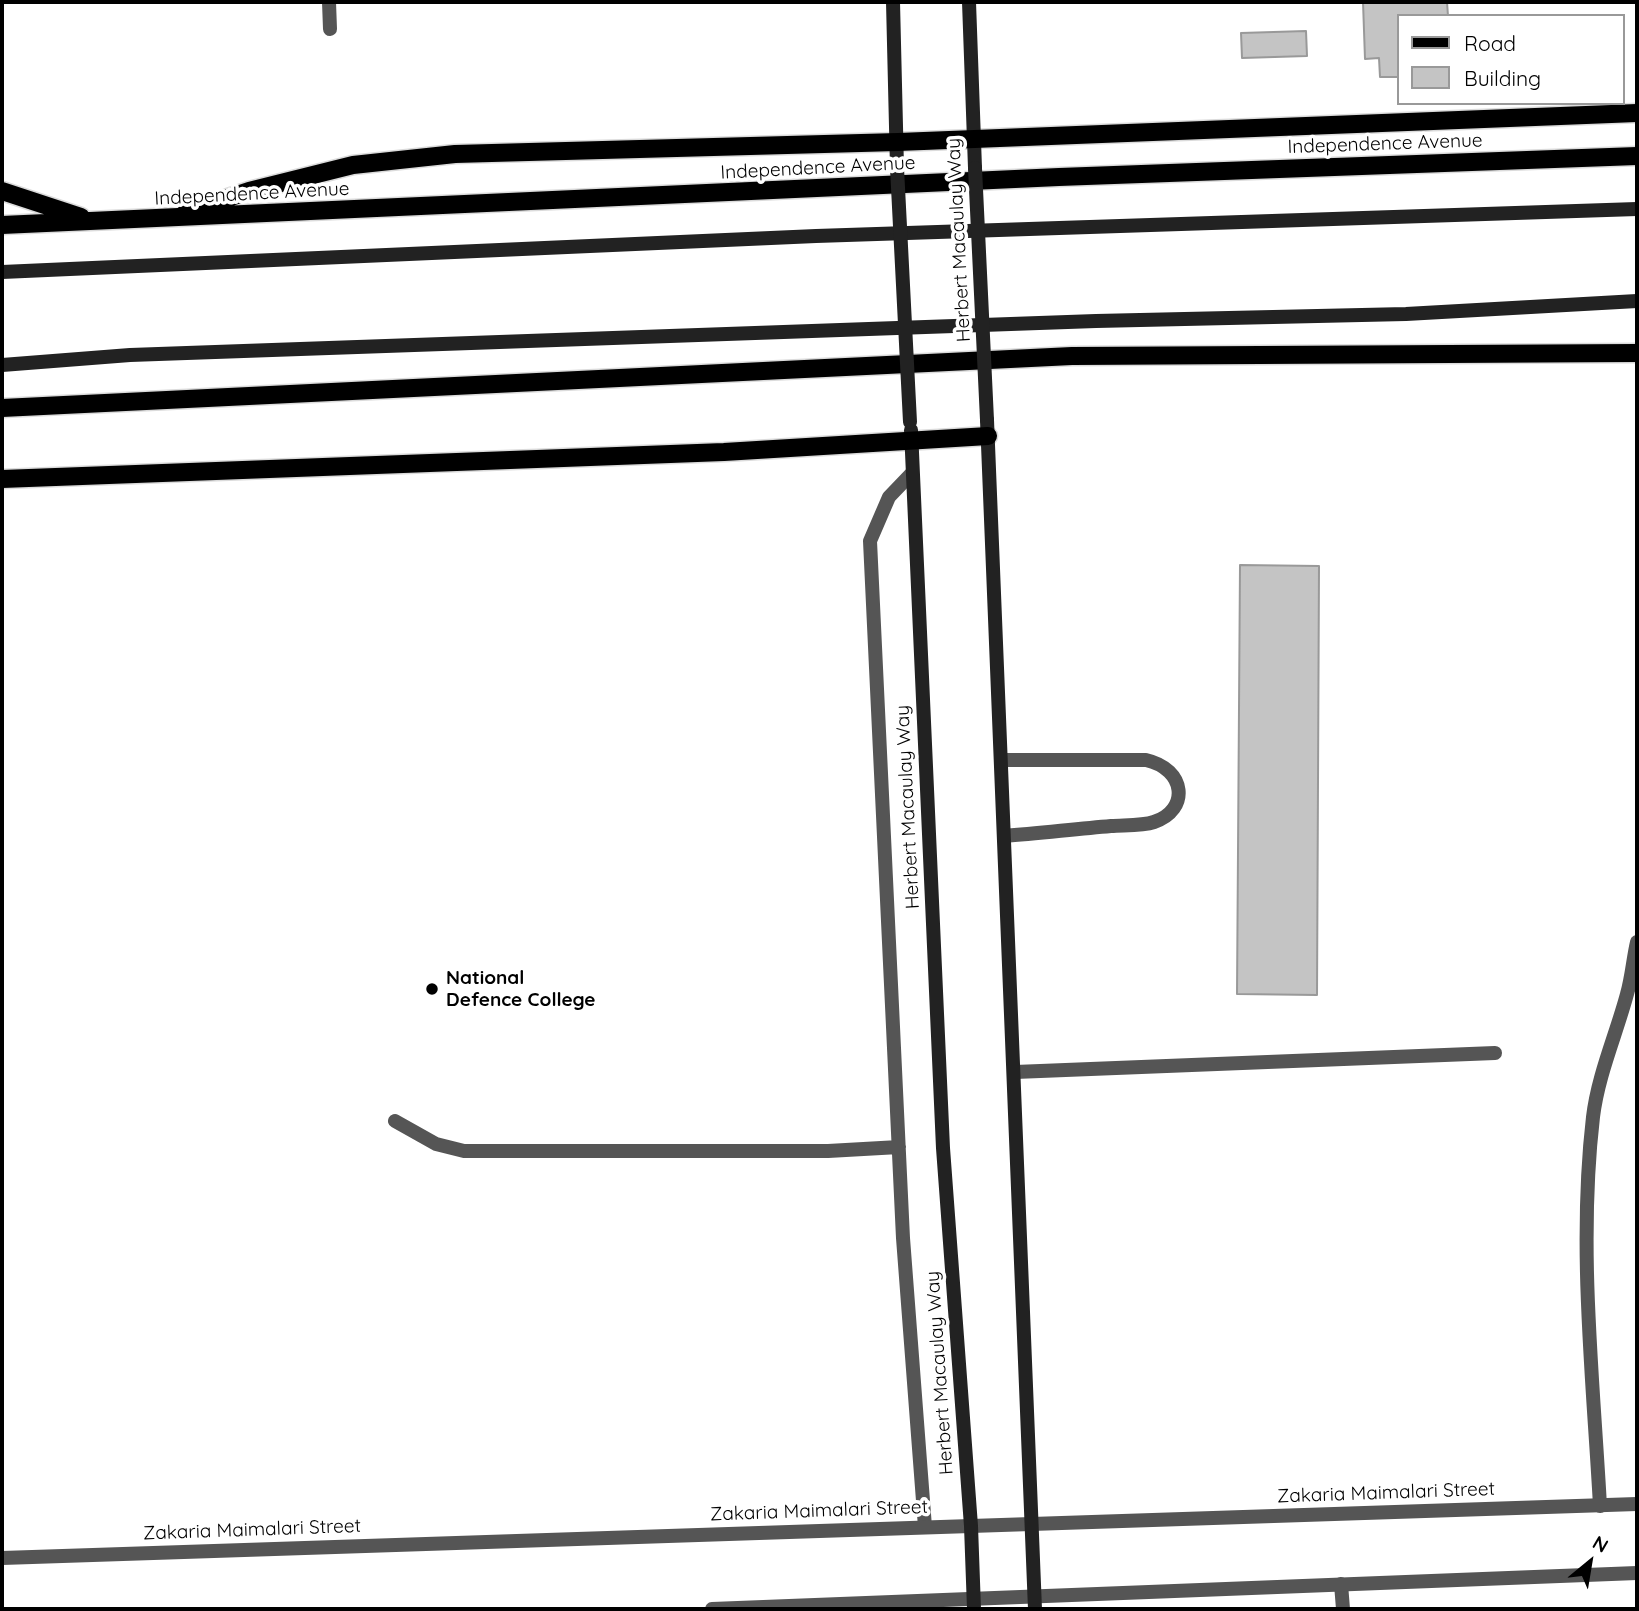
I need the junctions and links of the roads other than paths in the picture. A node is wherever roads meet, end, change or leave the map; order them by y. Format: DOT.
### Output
graph roads {
  1 [pos="329,2"];
  2 [pos="893,2"];
  3 [pos="969,2"];
  4 [pos="330,29"];
  5 [pos="1637,113"];
  6 [pos="974,139"];
  7 [pos="898,142"];
  8 [pos="1637,156"];
  9 [pos="2,191"];
  10 [pos="1637,209"];
  11 [pos="163,220"];
  12 [pos="95,222"];
  13 [pos="2,225"];
  14 [pos="2,272"];
  15 [pos="1637,301"];
  16 [pos="1637,353"];
  17 [pos="2,365"];
  18 [pos="2,408"];
  19 [pos="987,428"];
  20 [pos="911,441"];
  21 [pos="912,473"];
  22 [pos="2,479"];
  23 [pos="1001,760"];
  24 [pos="1004,836"];
  25 [pos="1637,942"];
  26 [pos="1494,1053"];
  27 [pos="1015,1072"];
  28 [pos="395,1121"];
  29 [pos="899,1147"];
  30 [pos="1637,1504"];
  31 [pos="1600,1506"];
  32 [pos="1032,1522"];
  33 [pos="971,1526"];
  34 [pos="925,1527"];
  35 [pos="2,1558"];
  36 [pos="1637,1573"];
  37 [pos="1341,1584"];
  38 [pos="1034,1602"];
  39 [pos="973,1603"];
  40 [pos="835,1607"];
  41 [pos="712,1609"];
  42 [pos="1343,1609"];
  1 -- 4 [label="street"];
  2 -- 7 [label="main road, Herbert Macaulay Way"];
  3 -- 6 [label="main road, Herbert Macaulay Way"];
  5 -- 6 [label="main road"];
  6 -- 7 [label="main road"];
  6 -- 19 [label="main road, Herbert Macaulay Way, bridge"];
  7 -- 11 [label="main road"];
  7 -- 20 [label="main road, Herbert Macaulay Way, bridge"];
  8 -- 11 [label="main road, Independence Avenue"];
  9 -- 12 [label="main road"];
  10 -- 14 [label="main road"];
  11 -- 12 [label="main road, Independence Avenue"];
  12 -- 13 [label="main road, Independence Avenue"];
  15 -- 17 [label="main road"];
  16 -- 18 [label="main road"];
  19 -- 20 [label="main road"];
  19 -- 23 [label="main road, Herbert Macaulay Way"];
  20 -- 21 [label="main road, Herbert Macaulay Way"];
  20 -- 22 [label="main road"];
  21 -- 29 [label="street"];
  21 -- 33 [label="main road, Herbert Macaulay Way"];
  23 -- 24 [label="main road, Herbert Macaulay Way"];
  23 -- 24 [label="street"];
  24 -- 27 [label="main road, Herbert Macaulay Way"];
  25 -- 31 [label="street"];
  26 -- 27 [label="street"];
  27 -- 32 [label="main road, Herbert Macaulay Way"];
  28 -- 29 [label="street"];
  29 -- 34 [label="street"];
  30 -- 31 [label="street, Zakaria Maimalari Street"];
  31 -- 32 [label="street, Zakaria Maimalari Street"];
  32 -- 33 [label="street, Zakaria Maimalari Street"];
  32 -- 38 [label="main road, Herbert Macaulay Way"];
  33 -- 34 [label="street, Zakaria Maimalari Street"];
  33 -- 39 [label="main road, Herbert Macaulay Way"];
  34 -- 35 [label="street, Zakaria Maimalari Street"];
  36 -- 37 [label="street"];
  37 -- 38 [label="street"];
  37 -- 42 [label="street"];
  38 -- 39 [label="street"];
  39 -- 40 [label="street"];
  40 -- 41 [label="street"];
}
